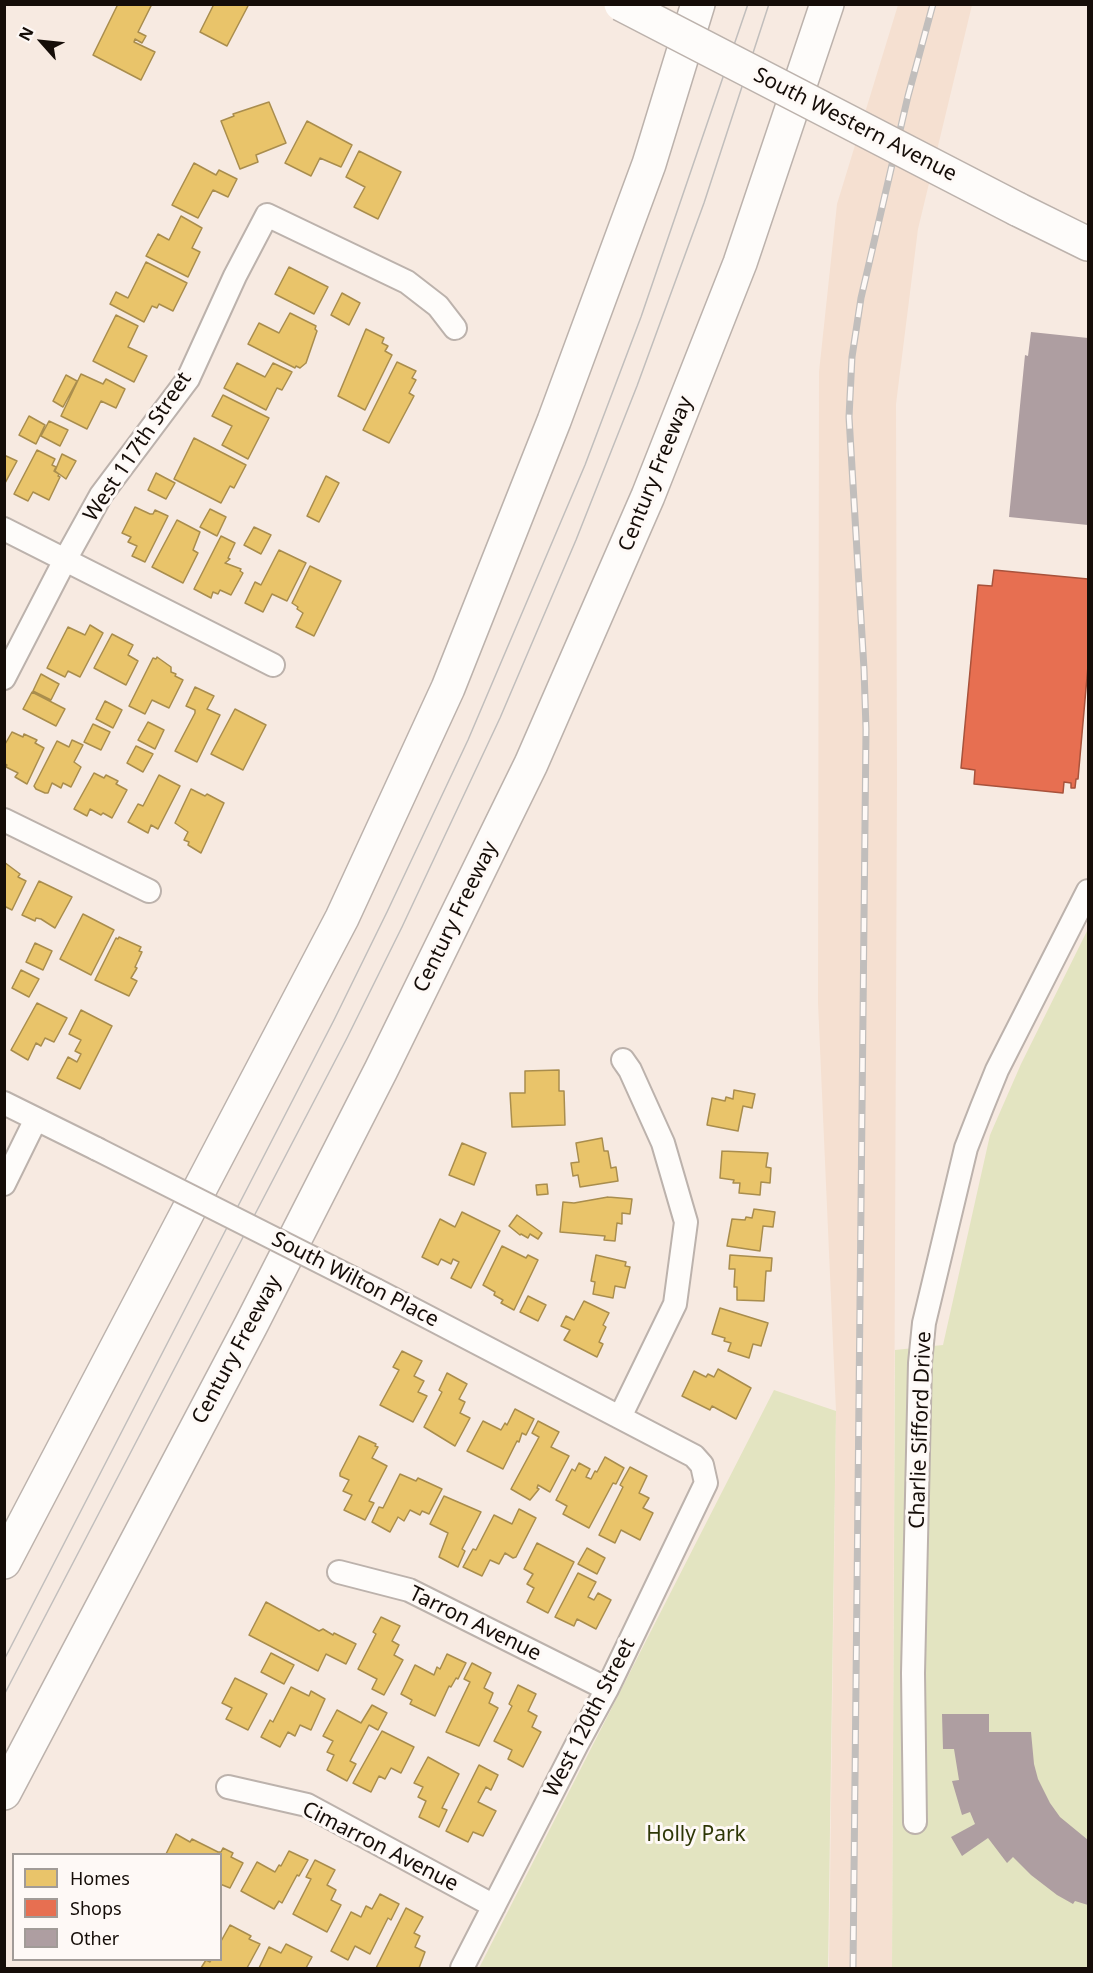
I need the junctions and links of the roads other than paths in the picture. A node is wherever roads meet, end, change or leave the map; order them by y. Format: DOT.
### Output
graph roads {
  1 [pos="621,4"];
  2 [pos="698,4"];
  3 [pos="827,4"];
  4 [pos="1089,244"];
  5 [pos="455,328"];
  6 [pos="4,529"];
  7 [pos="65,560"];
  8 [pos="273,665"];
  9 [pos="4,678"];
  10 [pos="4,820"];
  11 [pos="149,891"];
  12 [pos="1089,891"];
  13 [pos="623,1060"];
  14 [pos="4,1103"];
  15 [pos="36,1119"];
  16 [pos="4,1184"];
  17 [pos="620,1417"];
  18 [pos="702,1465"];
  19 [pos="4,1562"];
  20 [pos="339,1572"];
  21 [pos="607,1689"];
  22 [pos="228,1787"];
  23 [pos="4,1792"];
  24 [pos="915,1822"];
  25 [pos="494,1906"];
  26 [pos="462,1968"];
  1 -- 4 [label="main road, South Western Avenue, bridge"];
  2 -- 19 [label="main road"];
  3 -- 23 [label="main road, Century Freeway"];
  5 -- 7 [label="street, West 117th Street"];
  6 -- 7 [label="street"];
  7 -- 8 [label="street"];
  7 -- 9 [label="street, West 117th Street"];
  10 -- 11 [label="street"];
  12 -- 24 [label="street, Charlie Sifford Drive"];
  13 -- 17 [label="street"];
  14 -- 15 [label="street, South Wilton Place"];
  15 -- 16 [label="street"];
  15 -- 17 [label="street, South Wilton Place, bridge"];
  17 -- 18 [label="street, South Wilton Place"];
  18 -- 21 [label="street, West 120th Street"];
  20 -- 21 [label="street, Tarron Avenue"];
  21 -- 25 [label="street, West 120th Street"];
  22 -- 25 [label="street, Cimarron Avenue"];
  25 -- 26 [label="street, West 120th Street"];
}
